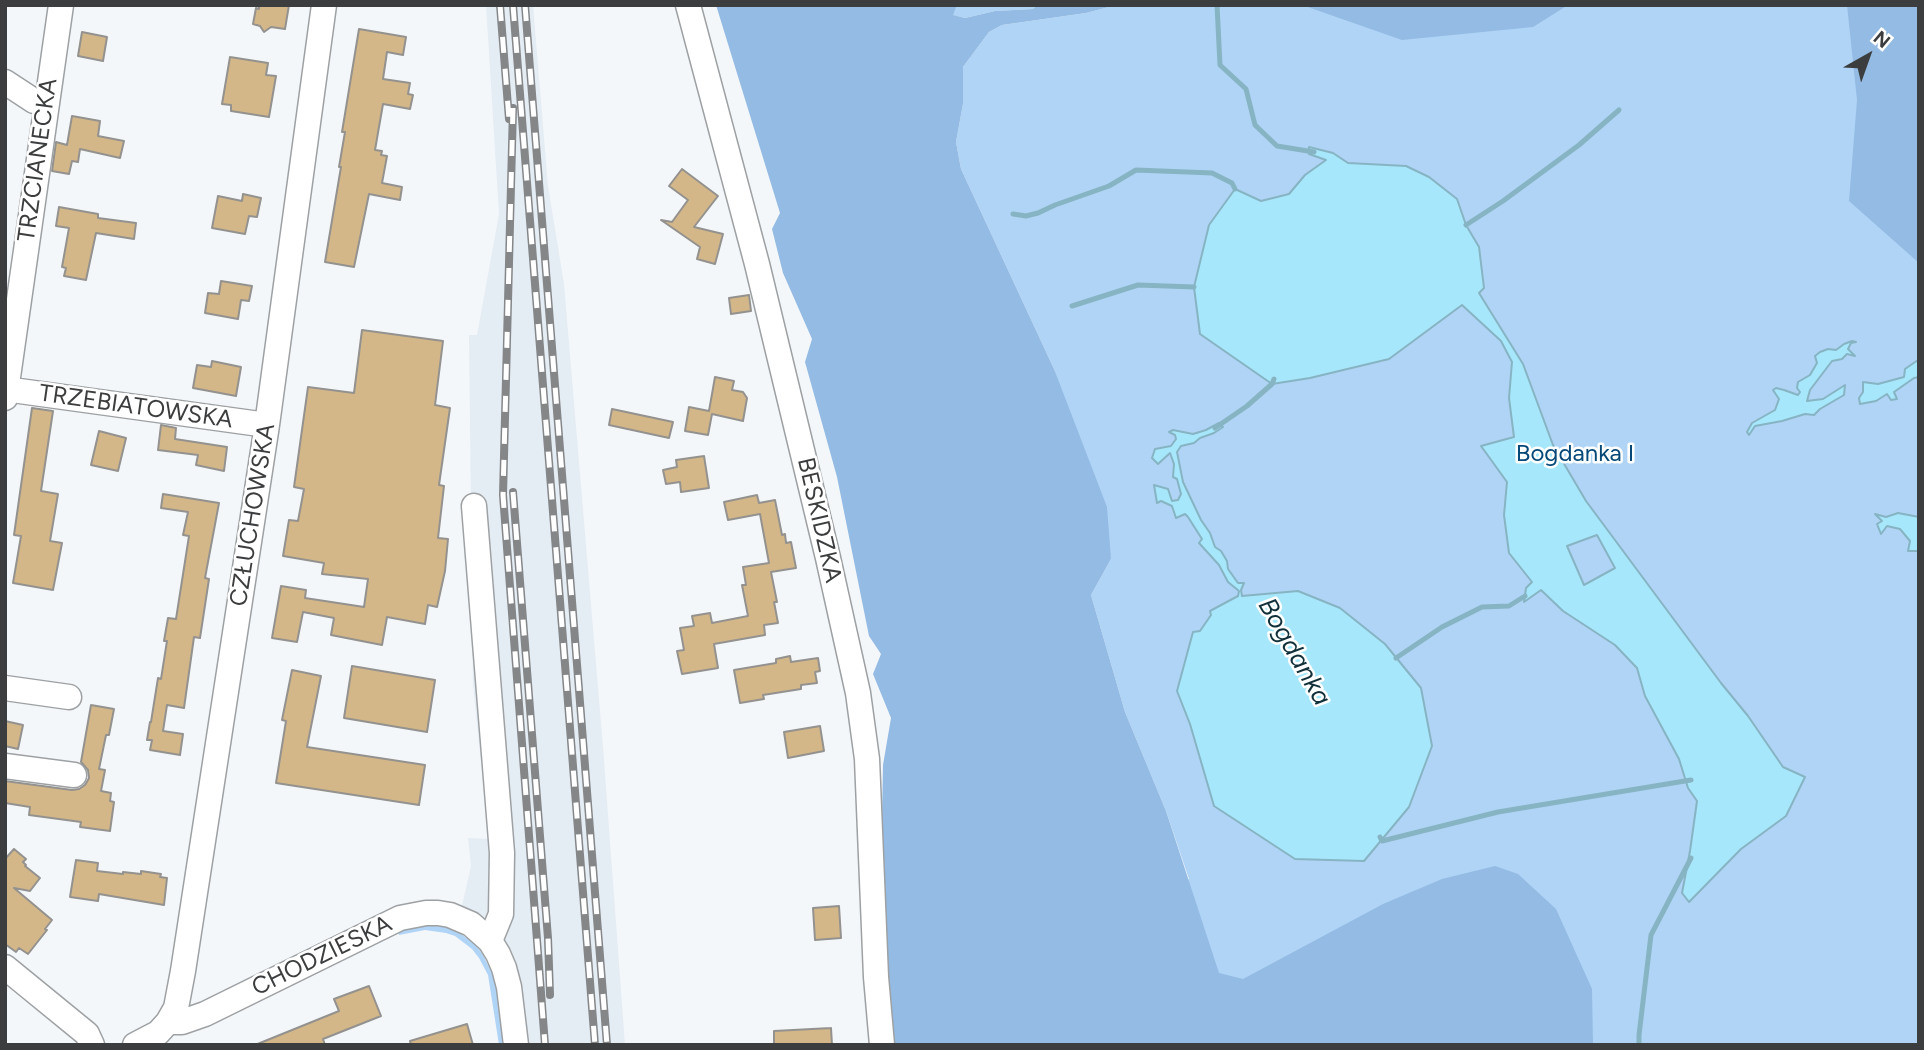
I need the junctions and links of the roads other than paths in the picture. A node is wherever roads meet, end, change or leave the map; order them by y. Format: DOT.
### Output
graph roads {
  1 [pos="61,5"];
  2 [pos="324,5"];
  3 [pos="688,5"];
  4 [pos="5,82"];
  5 [pos="46,103"];
  6 [pos="6,392"];
  7 [pos="267,425"];
  8 [pos="474,506"];
  9 [pos="5,688"];
  10 [pos="69,697"];
  11 [pos="5,766"];
  12 [pos="74,775"];
  13 [pos="490,941"];
  14 [pos="5,967"];
  15 [pos="169,1022"];
  16 [pos="92,1045"];
  17 [pos="135,1045"];
  18 [pos="516,1045"];
  19 [pos="882,1045"];
  1 -- 5 [label="street, TRZCIANECKA"];
  2 -- 7 [label="street, CZŁUCHOWSKA"];
  3 -- 19 [label="street, BESKIDZKA"];
  4 -- 5 [label="street"];
  5 -- 6 [label="street, TRZCIANECKA"];
  6 -- 7 [label="street, TRZEBIATOWSKA"];
  7 -- 15 [label="street, CZŁUCHOWSKA"];
  8 -- 13 [label="street"];
  9 -- 10 [label="street"];
  11 -- 12 [label="street"];
  13 -- 15 [label="street, CHODZIESKA"];
  13 -- 18 [label="street, CHODZIESKA"];
  14 -- 16 [label="street"];
  15 -- 17 [label="street, CHODZIESKA"];
}
